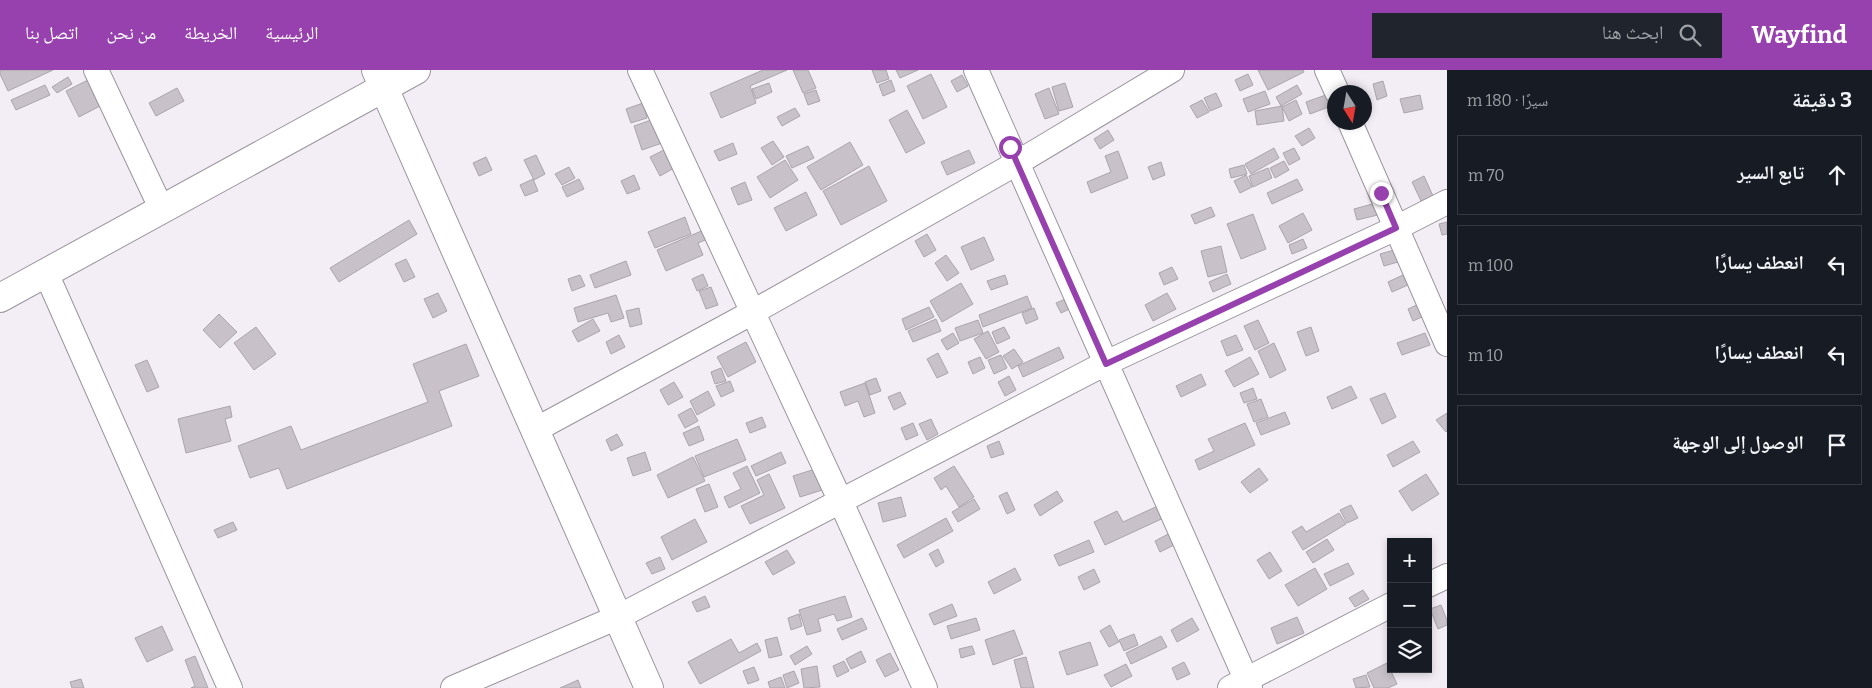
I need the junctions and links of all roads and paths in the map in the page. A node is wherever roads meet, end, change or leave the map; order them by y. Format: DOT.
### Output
graph roads {
  1 [pos="96,70"];
  2 [pos="416,70"];
  3 [pos="640,70"];
  4 [pos="976,70"];
  5 [pos="1172,70"];
  6 [pos="1327,70"];
  7 [pos="380,79"];
  8 [pos="1333,85"];
  9 [pos="1353,130"];
  10 [pos="1017,163"];
  11 [pos="1447,202"];
  12 [pos="162,210"];
  13 [pos="1396,228"];
  14 [pos="46,273"];
  15 [pos="0,298"];
  16 [pos="753,312"];
  17 [pos="1447,344"];
  18 [pos="1106,364"];
  19 [pos="535,430"];
  20 [pos="841,502"];
  21 [pos="1447,576"];
  22 [pos="1432,583"];
  23 [pos="1387,607"];
  24 [pos="618,617"];
  25 [pos="1242,685"];
  26 [pos="230,688"];
  27 [pos="453,688"];
  28 [pos="649,688"];
  29 [pos="926,688"];
  1 -- 12 [label="street"];
  2 -- 7 [label="street"];
  3 -- 16 [label="street"];
  4 -- 10 [label="street"];
  5 -- 10 [label="street"];
  6 -- 8 [label="street"];
  7 -- 12 [label="street"];
  7 -- 19 [label="street"];
  9 -- 13 [label="street"];
  10 -- 16 [label="street"];
  10 -- 18 [label="street"];
  11 -- 13 [label="street"];
  12 -- 14 [label="street"];
  13 -- 17 [label="street"];
  13 -- 18 [label="street"];
  14 -- 15 [label="street"];
  14 -- 26 [label="street"];
  16 -- 19 [label="street"];
  16 -- 20 [label="street"];
  18 -- 20 [label="street"];
  18 -- 25 [label="street"];
  19 -- 24 [label="street"];
  20 -- 24 [label="street"];
  20 -- 29 [label="street"];
  21 -- 22 [label="street"];
  23 -- 25 [label="street"];
  24 -- 27 [label="street"];
  24 -- 28 [label="street"];
}
